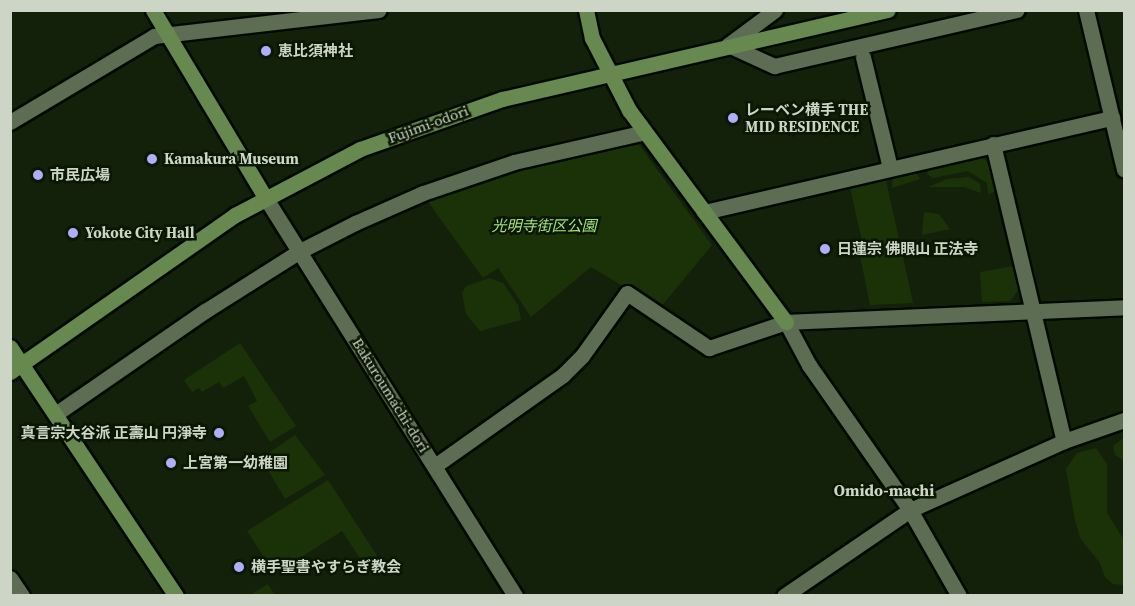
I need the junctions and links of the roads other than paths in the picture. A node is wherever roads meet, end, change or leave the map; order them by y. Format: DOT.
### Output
graph roads {
  1 [pos="153,10"];
  2 [pos="379,10"];
  3 [pos="586,10"];
  4 [pos="775,10"];
  5 [pos="888,10"];
  6 [pos="1017,10"];
  7 [pos="1086,10"];
  8 [pos="166,33"];
  9 [pos="728,45"];
  10 [pos="863,57"];
  11 [pos="608,74"];
  12 [pos="1112,118"];
  13 [pos="10,122"];
  14 [pos="645,132"];
  15 [pos="993,144"];
  16 [pos="890,168"];
  17 [pos="1125,170"];
  18 [pos="265,197"];
  19 [pos="704,212"];
  20 [pos="300,251"];
  21 [pos="1125,307"];
  22 [pos="1034,310"];
  23 [pos="786,322"];
  24 [pos="10,347"];
  25 [pos="16,368"];
  26 [pos="57,413"];
  27 [pos="1125,420"];
  28 [pos="1064,441"];
  29 [pos="435,465"];
  30 [pos="910,510"];
  31 [pos="10,578"];
  32 [pos="22,596"];
  33 [pos="176,596"];
  34 [pos="515,596"];
  35 [pos="783,596"];
  36 [pos="959,596"];
  1 -- 8 [label="street"];
  2 -- 8 [label="street"];
  3 -- 11 [label="street"];
  4 -- 9 [label="street"];
  5 -- 9 [label="street, Fujimi-odori"];
  6 -- 9 [label="street"];
  7 -- 12 [label="street"];
  8 -- 13 [label="street"];
  8 -- 18 [label="street"];
  9 -- 11 [label="street, Fujimi-odori"];
  10 -- 16 [label="street"];
  11 -- 14 [label="street"];
  11 -- 18 [label="street, Fujimi-odori"];
  12 -- 15 [label="street"];
  12 -- 17 [label="street"];
  14 -- 19 [label="street"];
  14 -- 20 [label="street"];
  15 -- 16 [label="street"];
  15 -- 22 [label="street"];
  16 -- 19 [label="street"];
  18 -- 20 [label="street, Bakuroumachi-dori"];
  18 -- 25 [label="street, Fujimi-odori"];
  19 -- 23 [label="street"];
  20 -- 26 [label="street"];
  20 -- 29 [label="street, Bakuroumachi-dori"];
  21 -- 22 [label="street"];
  22 -- 23 [label="street"];
  22 -- 28 [label="street"];
  23 -- 29 [label="street"];
  23 -- 30 [label="street"];
  24 -- 25 [label="street"];
  25 -- 26 [label="street"];
  26 -- 33 [label="street"];
  27 -- 28 [label="street"];
  28 -- 30 [label="street"];
  29 -- 34 [label="street, Bakuroumachi-dori"];
  30 -- 35 [label="street"];
  30 -- 36 [label="street"];
  31 -- 32 [label="street"];
}
